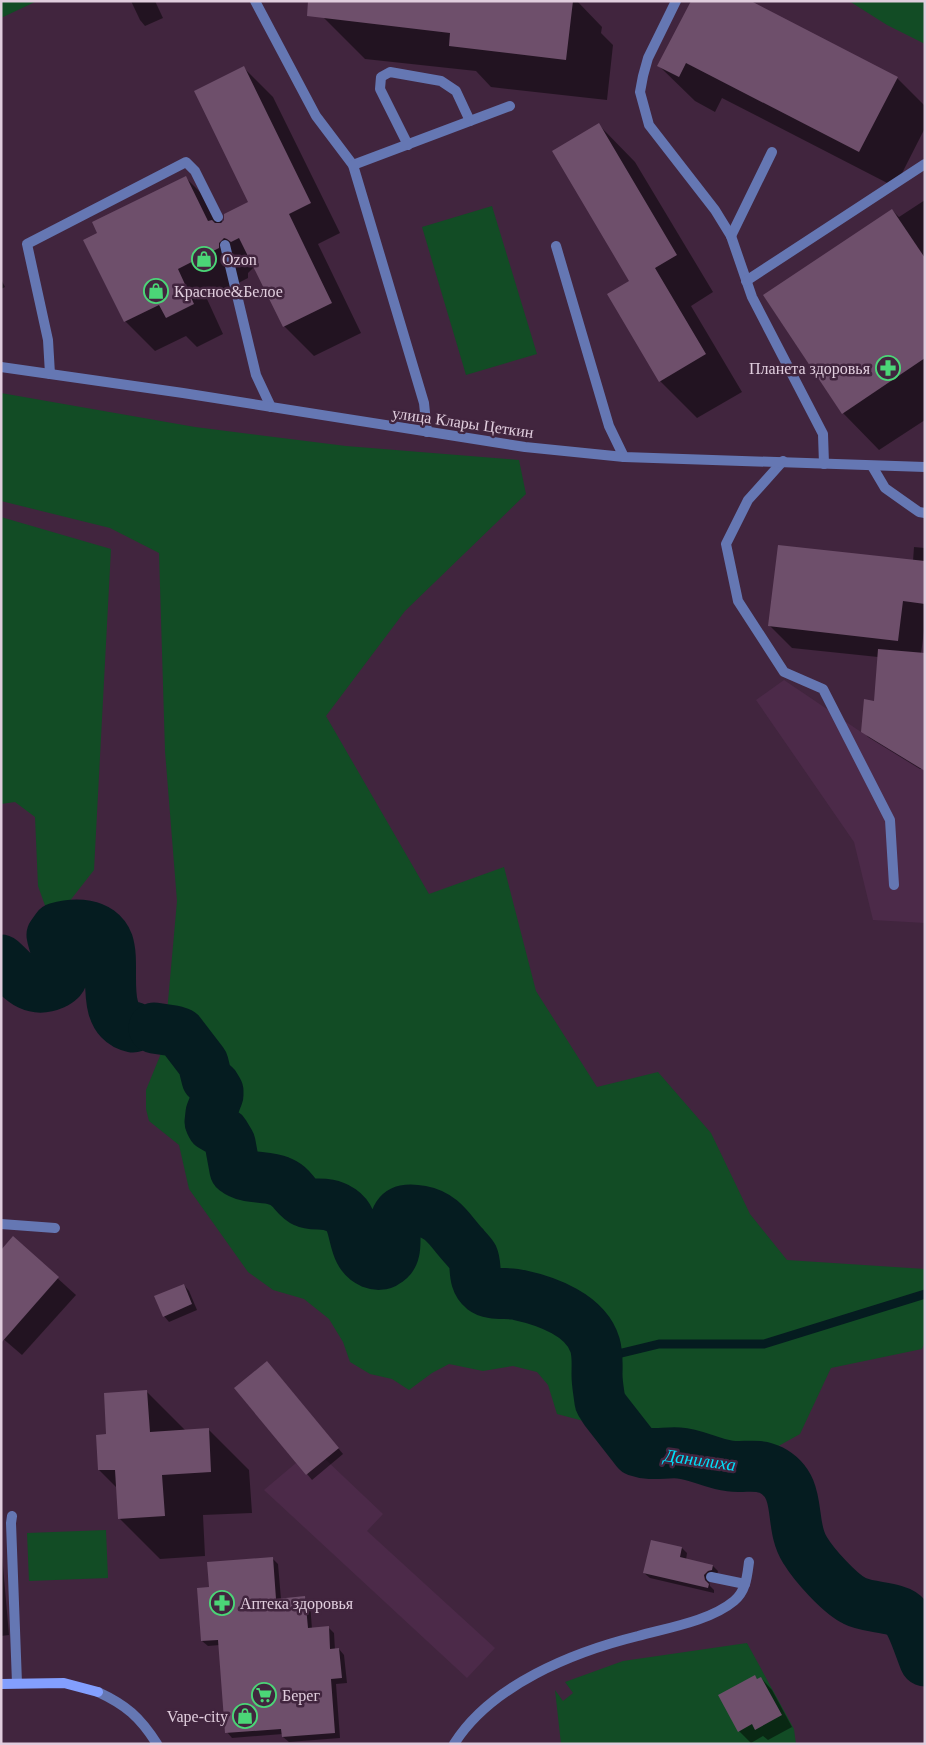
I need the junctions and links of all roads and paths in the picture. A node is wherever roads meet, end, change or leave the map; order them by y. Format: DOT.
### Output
graph roads {
  1 [pos="255,1"];
  2 [pos="676,1"];
  3 [pos="510,106"];
  4 [pos="470,121"];
  5 [pos="408,145"];
  6 [pos="772,152"];
  7 [pos="925,164"];
  8 [pos="353,166"];
  9 [pos="218,217"];
  10 [pos="732,236"];
  11 [pos="225,245"];
  12 [pos="556,246"];
  13 [pos="746,281"];
  14 [pos="1,367"];
  15 [pos="50,374"];
  16 [pos="271,407"];
  17 [pos="428,432"];
  18 [pos="624,457"];
  19 [pos="783,461"];
  20 [pos="824,464"];
  21 [pos="872,466"];
  22 [pos="925,467"];
  23 [pos="925,513"];
  24 [pos="894,885"];
  25 [pos="1,1224"];
  26 [pos="55,1228"];
  27 [pos="12,1516"];
  28 [pos="749,1562"];
  29 [pos="711,1577"];
  30 [pos="745,1584"];
  31 [pos="18,1683"];
  32 [pos="1,1684"];
  33 [pos="157,1744"];
  34 [pos="454,1744"];
  1 -- 8 [label="street"];
  2 -- 10 [label="street"];
  3 -- 4 [label="street"];
  4 -- 5 [label="street"];
  4 -- 5 [label="street"];
  5 -- 8 [label="street"];
  6 -- 10 [label="street"];
  7 -- 13 [label="street"];
  8 -- 17 [label="street"];
  9 -- 15 [label="street"];
  10 -- 13 [label="street"];
  11 -- 16 [label="street"];
  12 -- 18 [label="street"];
  13 -- 20 [label="street"];
  14 -- 15 [label="street, улица Клары Цеткин"];
  15 -- 16 [label="street, улица Клары Цеткин"];
  16 -- 17 [label="street, улица Клары Цеткин"];
  17 -- 18 [label="street, улица Клары Цеткин"];
  18 -- 19 [label="street, улица Клары Цеткин"];
  19 -- 20 [label="street, улица Клары Цеткин"];
  19 -- 24 [label="street"];
  20 -- 21 [label="street, улица Клары Цеткин"];
  21 -- 22 [label="street, улица Клары Цеткин"];
  21 -- 23 [label="street"];
  25 -- 26 [label="street"];
  27 -- 31 [label="street"];
  28 -- 30 [label="street"];
  29 -- 30 [label="street"];
  30 -- 34 [label="street"];
  31 -- 32 [label="street"];
  31 -- 33 [label="street"];
}
